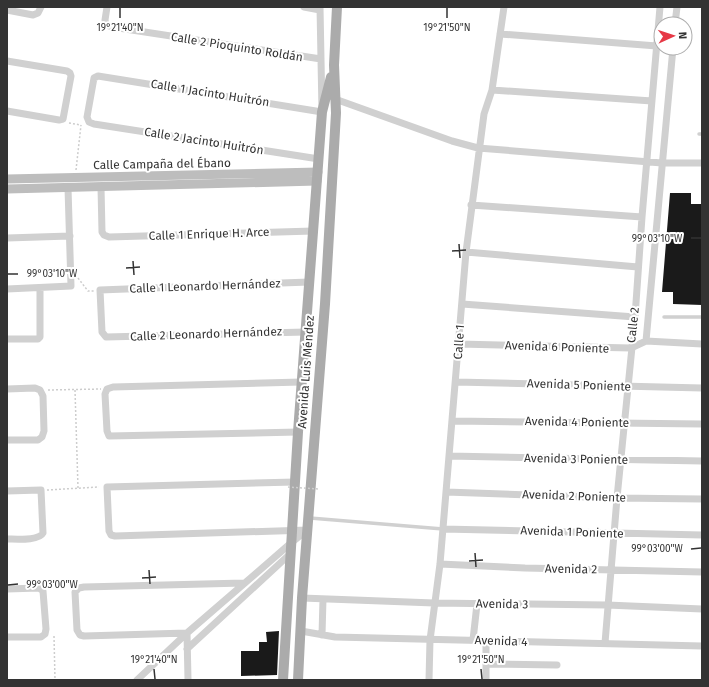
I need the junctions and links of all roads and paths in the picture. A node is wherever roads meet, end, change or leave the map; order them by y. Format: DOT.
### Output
graph roads {
  1 [pos="107,7"];
  2 [pos="304,7"];
  3 [pos="337,7"];
  4 [pos="504,7"];
  5 [pos="320,8"];
  6 [pos="7,10"];
  7 [pos="40,10"];
  8 [pos="500,34"];
  9 [pos="653,46"];
  10 [pos="656,56"];
  11 [pos="672,56"];
  12 [pos="321,59"];
  13 [pos="7,61"];
  14 [pos="334,65"];
  15 [pos="492,90"];
  16 [pos="335,99"];
  17 [pos="652,101"];
  18 [pos="7,111"];
  19 [pos="322,112"];
  20 [pos="63,119"];
  21 [pos="89,122"];
  22 [pos="81,125"];
  23 [pos="478,148"];
  24 [pos="319,159"];
  25 [pos="646,162"];
  26 [pos="662,163"];
  27 [pos="702,163"];
  28 [pos="318,177"];
  29 [pos="75,178"];
  30 [pos="7,180"];
  31 [pos="101,187"];
  32 [pos="68,188"];
  33 [pos="7,189"];
  34 [pos="471,205"];
  35 [pos="642,217"];
  36 [pos="314,231"];
  37 [pos="70,236"];
  38 [pos="7,238"];
  39 [pos="466,252"];
  40 [pos="638,267"];
  41 [pos="309,282"];
  42 [pos="71,283"];
  43 [pos="40,288"];
  44 [pos="7,289"];
  45 [pos="100,290"];
  46 [pos="462,304"];
  47 [pos="635,317"];
  48 [pos="664,317"];
  49 [pos="702,317"];
  50 [pos="306,332"];
  51 [pos="7,339"];
  52 [pos="646,341"];
  53 [pos="459,344"];
  54 [pos="702,344"];
  55 [pos="631,348"];
  56 [pos="302,382"];
  57 [pos="456,382"];
  58 [pos="629,387"];
  59 [pos="702,388"];
  60 [pos="7,389"];
  61 [pos="107,389"];
  62 [pos="40,390"];
  63 [pos="75,390"];
  64 [pos="453,420"];
  65 [pos="625,422"];
  66 [pos="702,424"];
  67 [pos="298,432"];
  68 [pos="7,440"];
  69 [pos="449,456"];
  70 [pos="620,459"];
  71 [pos="702,461"];
  72 [pos="292,484"];
  73 [pos="107,487"];
  74 [pos="78,488"];
  75 [pos="318,489"];
  76 [pos="41,490"];
  77 [pos="7,491"];
  78 [pos="446,492"];
  79 [pos="617,498"];
  80 [pos="702,499"];
  81 [pos="308,518"];
  82 [pos="443,529"];
  83 [pos="308,530"];
  84 [pos="292,531"];
  85 [pos="614,534"];
  86 [pos="702,535"];
  87 [pos="7,539"];
  88 [pos="291,542"];
  89 [pos="290,554"];
  90 [pos="440,564"];
  91 [pos="611,570"];
  92 [pos="702,572"];
  93 [pos="244,583"];
  94 [pos="7,589"];
  95 [pos="302,598"];
  96 [pos="323,599"];
  97 [pos="434,603"];
  98 [pos="477,604"];
  99 [pos="608,605"];
  100 [pos="702,609"];
  101 [pos="300,631"];
  102 [pos="187,633"];
  103 [pos="322,635"];
  104 [pos="54,636"];
  105 [pos="7,638"];
  106 [pos="430,640"];
  107 [pos="473,640"];
  108 [pos="486,641"];
  109 [pos="605,643"];
  110 [pos="702,646"];
  111 [pos="187,649"];
  112 [pos="487,664"];
  113 [pos="557,664"];
  114 [pos="55,680"];
  115 [pos="137,680"];
  116 [pos="188,680"];
  117 [pos="283,680"];
  118 [pos="298,680"];
  119 [pos="429,680"];
  120 [pos="486,680"];
  1 -- 12 [label="street, Calle 2 Pioquinto Roldán"];
  2 -- 5 [label="street"];
  3 -- 14 [label="main road, Avenida Luis Méndez"];
  4 -- 8 [label="street, Calle 1"];
  5 -- 12 [label="street, Avenida Luis Méndez"];
  6 -- 7 [label="street"];
  8 -- 9 [label="street"];
  8 -- 15 [label="street, Calle 1"];
  10 -- 17 [label="street, Calle 2"];
  11 -- 26 [label="street, Calle 2"];
  12 -- 19 [label="street, Avenida Luis Méndez"];
  13 -- 20 [label="street"];
  14 -- 16 [label="main road, Avenida Luis Méndez"];
  14 -- 19 [label="main road, Avenida Luis Méndez"];
  15 -- 17 [label="street"];
  15 -- 23 [label="street, Calle 1"];
  16 -- 23 [label="street"];
  16 -- 81 [label="main road, Avenida Luis Méndez"];
  17 -- 25 [label="street, Calle 2"];
  18 -- 20 [label="street"];
  19 -- 21 [label="street, Calle 1 Jacinto Huitrón"];
  19 -- 24 [label="main road, Avenida Luis Méndez"];
  20 -- 22 [label="path"];
  21 -- 22 [label="path"];
  21 -- 24 [label="street, Calle 2 Jacinto Huitrón"];
  22 -- 29 [label="path"];
  23 -- 25 [label="street"];
  23 -- 34 [label="street, Calle 1"];
  24 -- 28 [label="main road, Avenida Luis Méndez"];
  25 -- 26 [label="street"];
  25 -- 35 [label="street, Calle 2"];
  26 -- 27 [label="street"];
  26 -- 52 [label="street, Calle 2"];
  28 -- 29 [label="street, Calle Campaña del Ébano"];
  28 -- 31 [label="street, Calle Campaña del Ébano"];
  28 -- 36 [label="main road, Avenida Luis Méndez"];
  29 -- 30 [label="street, Calle Campaña del Ébano"];
  31 -- 32 [label="street, Calle Campaña del Ébano"];
  31 -- 36 [label="street, Calle 1 Enrique H. Arce"];
  32 -- 33 [label="street, Calle Campaña del Ébano"];
  32 -- 37 [label="street"];
  34 -- 35 [label="street"];
  34 -- 39 [label="street, Calle 1"];
  35 -- 40 [label="street, Calle 2"];
  36 -- 41 [label="main road, Avenida Luis Méndez"];
  37 -- 38 [label="street"];
  37 -- 42 [label="street"];
  39 -- 40 [label="street"];
  39 -- 46 [label="street, Calle 1"];
  40 -- 47 [label="street, Calle 2"];
  41 -- 45 [label="street, Calle 1 Leonardo Hernández"];
  41 -- 50 [label="main road, Avenida Luis Méndez"];
  42 -- 43 [label="street"];
  42 -- 45 [label="path"];
  43 -- 44 [label="street"];
  43 -- 51 [label="street"];
  45 -- 50 [label="street, Calle 2 Leonardo Hernández"];
  46 -- 47 [label="street"];
  46 -- 53 [label="street, Calle 1"];
  47 -- 55 [label="street, Calle 2"];
  48 -- 49 [label="lane"];
  50 -- 56 [label="main road, Avenida Luis Méndez"];
  52 -- 54 [label="street, Avenida 6 Poniente"];
  52 -- 55 [label="street, Avenida 6 Poniente"];
  53 -- 55 [label="street, Avenida 6 Poniente"];
  53 -- 57 [label="street, Calle 1"];
  55 -- 58 [label="street, Calle 2"];
  56 -- 61 [label="street"];
  56 -- 67 [label="main road, Avenida Luis Méndez"];
  57 -- 58 [label="street, Avenida 5 Poniente"];
  57 -- 64 [label="street, Calle 1"];
  58 -- 59 [label="street, Avenida 5 Poniente"];
  58 -- 65 [label="street, Calle 2"];
  60 -- 62 [label="street"];
  61 -- 63 [label="path"];
  61 -- 67 [label="street"];
  62 -- 63 [label="path"];
  62 -- 68 [label="street"];
  63 -- 74 [label="path"];
  64 -- 65 [label="street, Avenida 4 Poniente"];
  64 -- 69 [label="street, Calle 1"];
  65 -- 66 [label="street, Avenida 4 Poniente"];
  65 -- 70 [label="street, Calle 2"];
  67 -- 72 [label="main road, Avenida Luis Méndez"];
  69 -- 70 [label="street, Avenida 3 Poniente"];
  69 -- 78 [label="street, Calle 1"];
  70 -- 71 [label="street, Avenida 3 Poniente"];
  70 -- 79 [label="street, Calle 2"];
  72 -- 73 [label="street"];
  72 -- 75 [label="path, bridge"];
  72 -- 84 [label="main road, Avenida Luis Méndez"];
  73 -- 74 [label="path"];
  73 -- 84 [label="street"];
  74 -- 76 [label="path"];
  76 -- 77 [label="street"];
  76 -- 87 [label="street"];
  78 -- 79 [label="street, Avenida 2 Poniente"];
  78 -- 82 [label="street, Calle 1"];
  79 -- 80 [label="street, Avenida 2 Poniente"];
  79 -- 85 [label="street, Calle 2"];
  81 -- 82 [label="lane"];
  81 -- 83 [label="main road, Avenida Luis Méndez"];
  82 -- 85 [label="street, Avenida 1 Poniente"];
  82 -- 90 [label="street, Calle 1"];
  83 -- 84 [label="street"];
  83 -- 88 [label="street"];
  83 -- 95 [label="main road, Avenida Luis Méndez"];
  84 -- 88 [label="main road, Avenida Luis Méndez"];
  85 -- 86 [label="street, Avenida 1 Poniente"];
  85 -- 91 [label="street, Calle 2"];
  88 -- 89 [label="main road, Avenida Luis Méndez"];
  88 -- 93 [label="street"];
  89 -- 111 [label="street"];
  89 -- 117 [label="main road, Avenida Luis Méndez"];
  90 -- 91 [label="street, Avenida 2"];
  90 -- 97 [label="street, Calle 1"];
  91 -- 92 [label="street, Avenida 2"];
  91 -- 99 [label="street, Calle 2"];
  93 -- 102 [label="street"];
  93 -- 102 [label="street"];
  94 -- 105 [label="street"];
  95 -- 96 [label="street, Avenida 3"];
  95 -- 101 [label="main road, Avenida Luis Méndez"];
  96 -- 97 [label="street, Avenida 3"];
  96 -- 103 [label="street"];
  97 -- 98 [label="street, Avenida 3"];
  97 -- 106 [label="street, Calle 1"];
  98 -- 99 [label="street, Avenida 3"];
  98 -- 107 [label="street"];
  99 -- 100 [label="street, Avenida 3"];
  99 -- 109 [label="street, Calle 2"];
  101 -- 103 [label="street, Avenida 4"];
  101 -- 118 [label="main road, Avenida Luis Méndez"];
  102 -- 111 [label="street"];
  102 -- 115 [label="street"];
  103 -- 106 [label="street, Avenida 4"];
  104 -- 114 [label="path"];
  106 -- 107 [label="street, Avenida 4"];
  106 -- 119 [label="street, Calle 1"];
  107 -- 108 [label="street, Avenida 4"];
  108 -- 109 [label="street, Avenida 4"];
  108 -- 112 [label="street"];
  109 -- 110 [label="street, Avenida 4"];
  111 -- 116 [label="street"];
  112 -- 113 [label="street"];
  112 -- 120 [label="street"];
}
